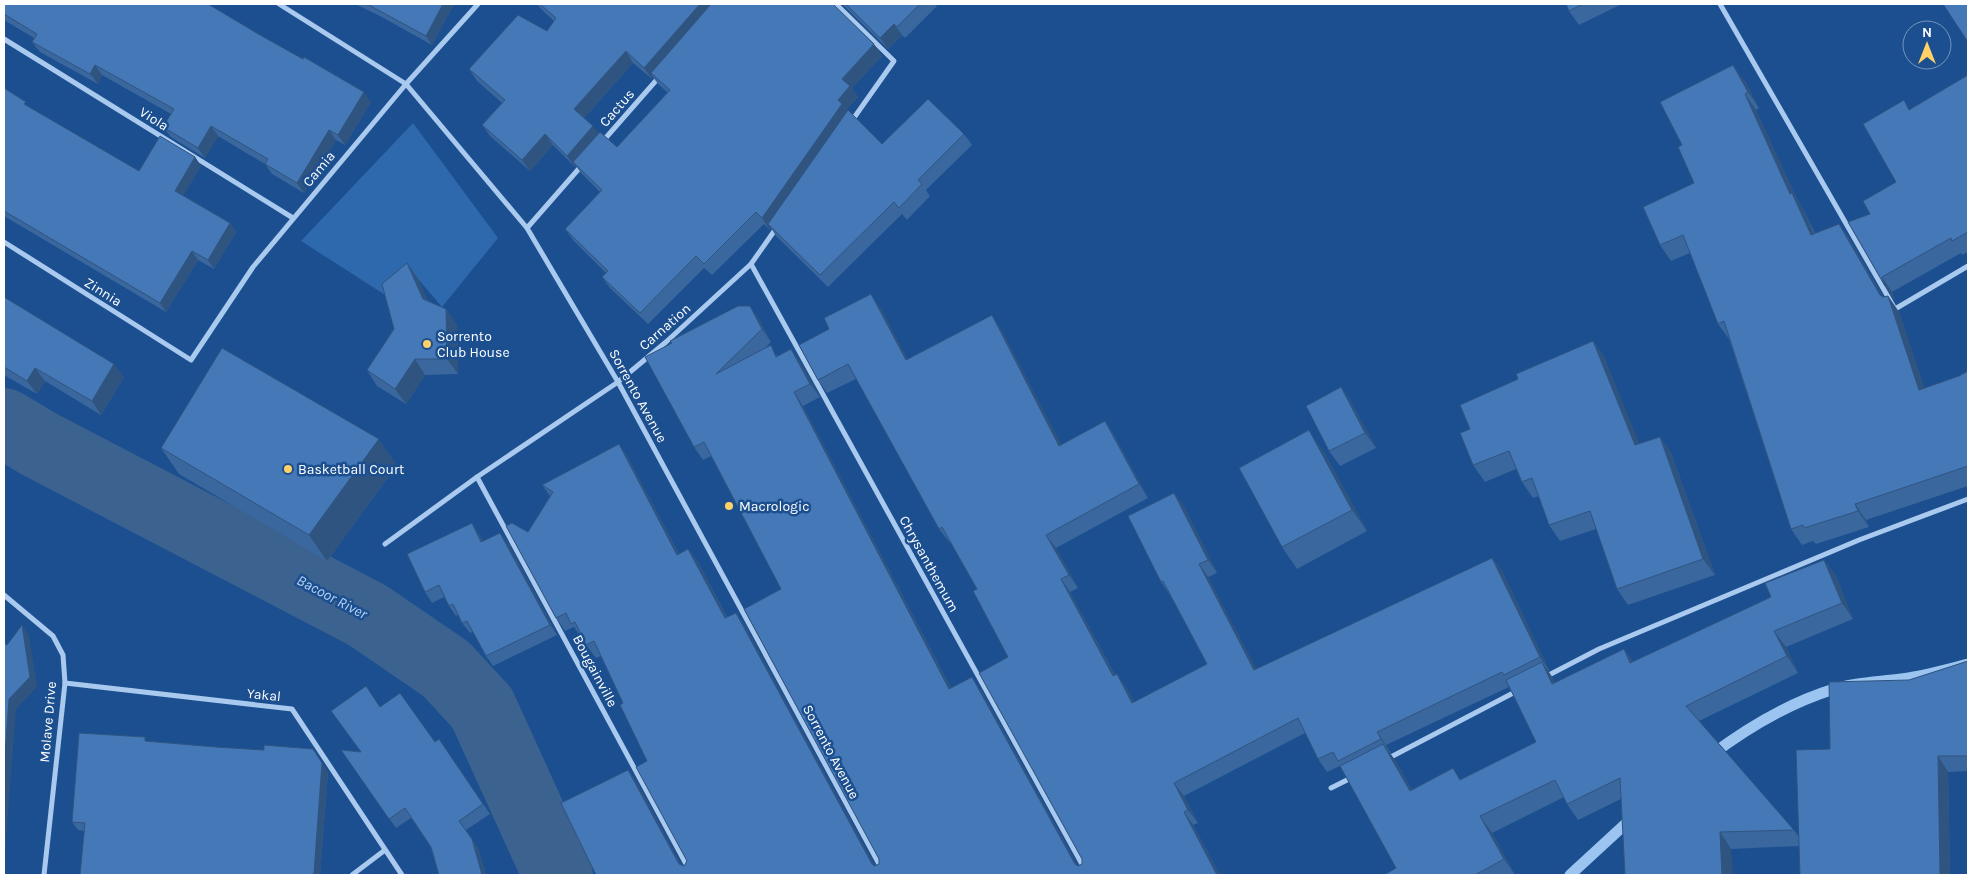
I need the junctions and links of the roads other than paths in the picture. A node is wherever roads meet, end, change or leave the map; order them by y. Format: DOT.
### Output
graph roads {
  1 [pos="279,4"];
  2 [pos="478,4"];
  3 [pos="836,4"];
  4 [pos="1720,4"];
  5 [pos="4,39"];
  6 [pos="664,71"];
  7 [pos="406,84"];
  8 [pos="848,126"];
  9 [pos="599,146"];
  10 [pos="586,161"];
  11 [pos="293,218"];
  12 [pos="779,224"];
  13 [pos="527,228"];
  14 [pos="4,242"];
  15 [pos="751,264"];
  16 [pos="1968,266"];
  17 [pos="191,360"];
  18 [pos="618,382"];
  19 [pos="477,477"];
  20 [pos="1968,499"];
  21 [pos="385,544"];
  22 [pos="4,595"];
  23 [pos="1539,680"];
  24 [pos="64,684"];
  25 [pos="1521,689"];
  26 [pos="1383,761"];
  27 [pos="1357,774"];
  28 [pos="1331,788"];
  29 [pos="385,850"];
  30 [pos="44,875"];
  31 [pos="352,875"];
  32 [pos="402,875"];
  33 [pos="692,875"];
  34 [pos="885,875"];
  35 [pos="1088,875"];
  1 -- 7 [label="street, Sorrento Avenue"];
  2 -- 7 [label="street, Camia"];
  3 -- 8 [label="street"];
  4 -- 16 [label="street"];
  5 -- 11 [label="street, Viola"];
  6 -- 9 [label="street, Cactus"];
  7 -- 11 [label="street, Camia"];
  7 -- 13 [label="street, Sorrento Avenue"];
  10 -- 13 [label="street"];
  11 -- 17 [label="street, Camia"];
  12 -- 15 [label="street, Carnation"];
  13 -- 18 [label="street, Sorrento Avenue"];
  14 -- 17 [label="street, Zinnia"];
  15 -- 18 [label="street, Carnation"];
  15 -- 35 [label="street, Chrysanthemum"];
  18 -- 19 [label="street, Carnation"];
  18 -- 34 [label="street, Sorrento Avenue"];
  19 -- 21 [label="street, Carnation"];
  19 -- 33 [label="street, Bougainville"];
  20 -- 23 [label="street"];
  22 -- 24 [label="street, Molave Drive"];
  24 -- 29 [label="street, Yakal"];
  24 -- 30 [label="street, Molave Drive"];
  25 -- 26 [label="street"];
  27 -- 28 [label="street"];
  29 -- 31 [label="street"];
  29 -- 32 [label="street, Yakal"];
}
